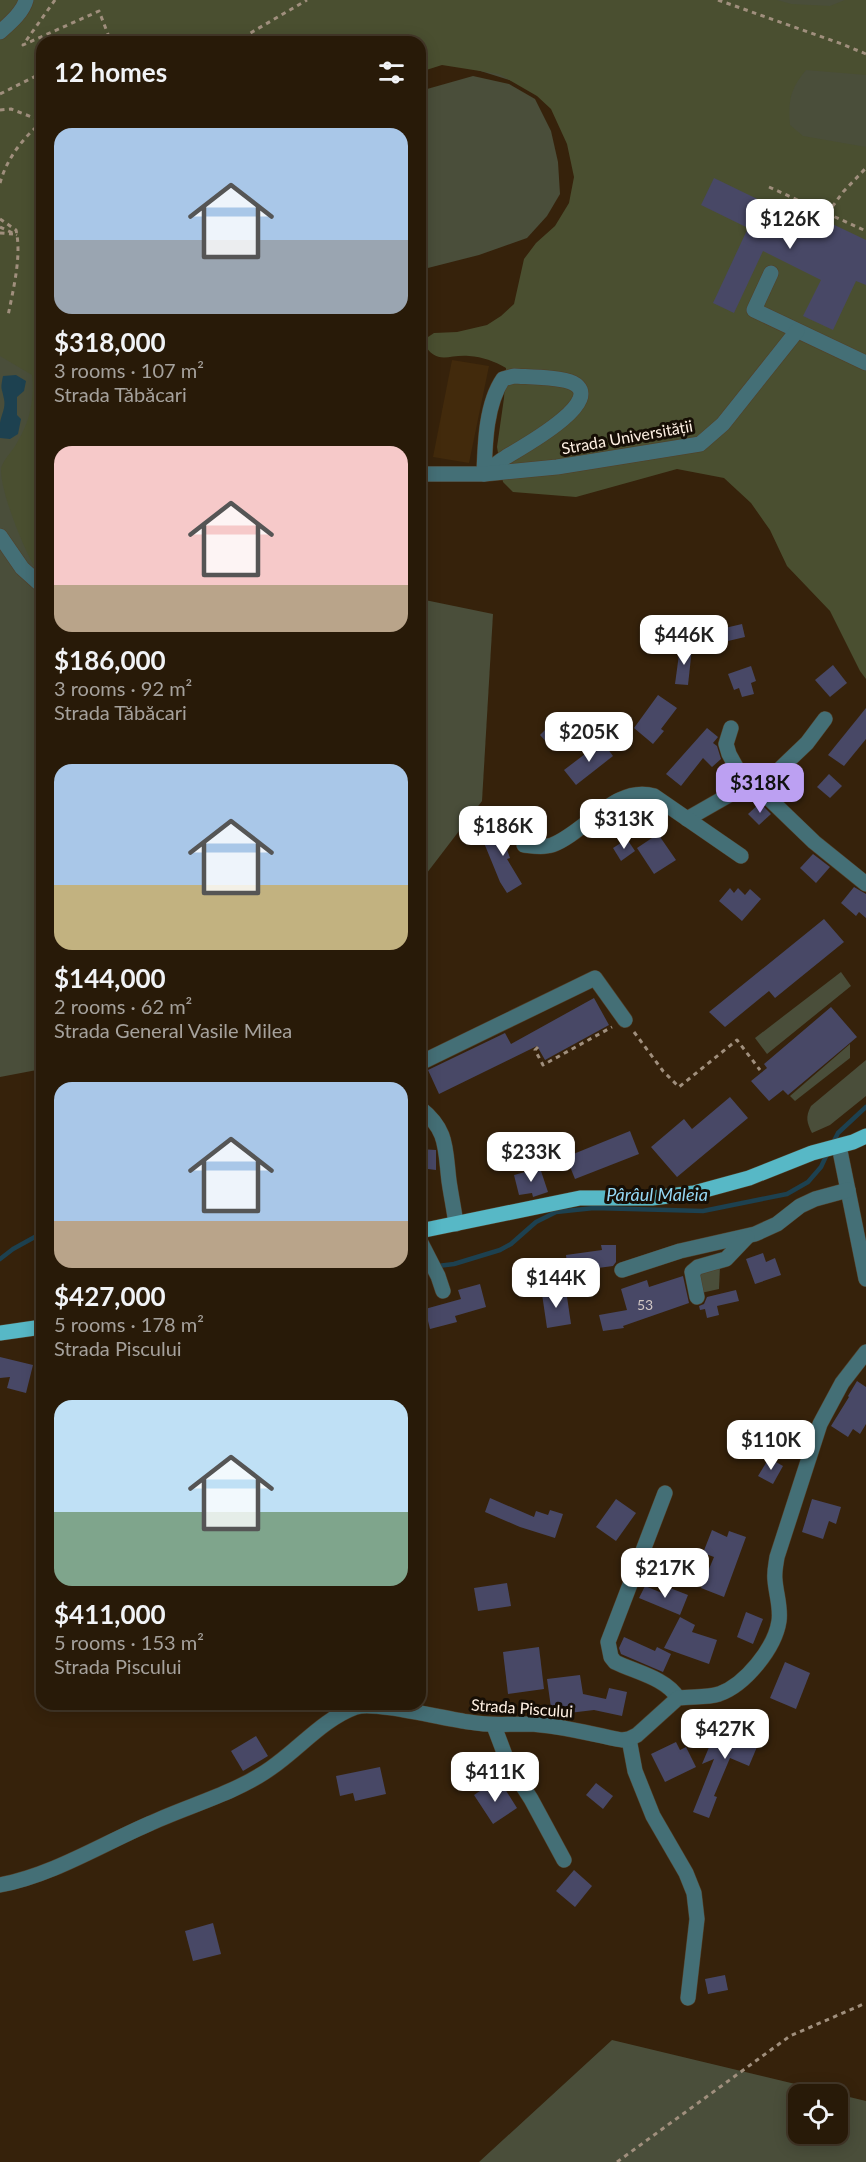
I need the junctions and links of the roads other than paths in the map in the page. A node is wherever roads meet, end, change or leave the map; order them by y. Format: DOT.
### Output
graph roads {
  1 [pos="26,0"];
  2 [pos="0,32"];
  3 [pos="771,273"];
  4 [pos="797,331"];
  5 [pos="866,363"];
  6 [pos="426,474"];
  7 [pos="484,474"];
  8 [pos="0,536"];
  9 [pos="36,581"];
  10 [pos="825,719"];
  11 [pos="731,728"];
  12 [pos="752,787"];
  13 [pos="687,819"];
  14 [pos="524,845"];
  15 [pos="741,856"];
  16 [pos="866,884"];
  17 [pos="625,1020"];
  18 [pos="426,1060"];
  19 [pos="426,1113"];
  20 [pos="866,1136"];
  21 [pos="839,1146"];
  22 [pos="848,1190"];
  23 [pos="456,1224"];
  24 [pos="426,1230"];
  25 [pos="748,1236"];
  26 [pos="426,1252"];
  27 [pos="622,1270"];
  28 [pos="866,1279"];
  29 [pos="443,1291"];
  30 [pos="697,1296"];
  31 [pos="36,1328"];
  32 [pos="0,1333"];
  33 [pos="866,1352"];
  34 [pos="665,1493"];
  35 [pos="678,1698"];
  36 [pos="350,1710"];
  37 [pos="397,1710"];
  38 [pos="494,1726"];
  39 [pos="629,1739"];
  40 [pos="564,1860"];
  41 [pos="0,1885"];
  42 [pos="688,1998"];
  1 -- 2 [label="street"];
  3 -- 4 [label="street"];
  4 -- 5 [label="street"];
  4 -- 7 [label="street, Strada Universității"];
  6 -- 7 [label="street, Strada Universității"];
  7 -- 7 [label="street, Strada Universității"];
  8 -- 9 [label="street"];
  10 -- 12 [label="street"];
  11 -- 12 [label="street"];
  12 -- 13 [label="street"];
  12 -- 16 [label="street"];
  13 -- 14 [label="street"];
  13 -- 15 [label="street"];
  17 -- 18 [label="street"];
  19 -- 23 [label="street"];
  20 -- 21 [label="main road"];
  21 -- 22 [label="street"];
  21 -- 23 [label="main road"];
  22 -- 25 [label="street"];
  22 -- 28 [label="street"];
  23 -- 24 [label="main road"];
  25 -- 27 [label="street"];
  25 -- 30 [label="street"];
  26 -- 29 [label="street"];
  31 -- 32 [label="main road"];
  33 -- 35 [label="street"];
  34 -- 35 [label="street"];
  35 -- 39 [label="street"];
  36 -- 41 [label="street, Strada Piscului"];
  37 -- 38 [label="street, Strada Piscului"];
  38 -- 39 [label="street, Strada Piscului"];
  38 -- 40 [label="street"];
  39 -- 42 [label="street"];
}
